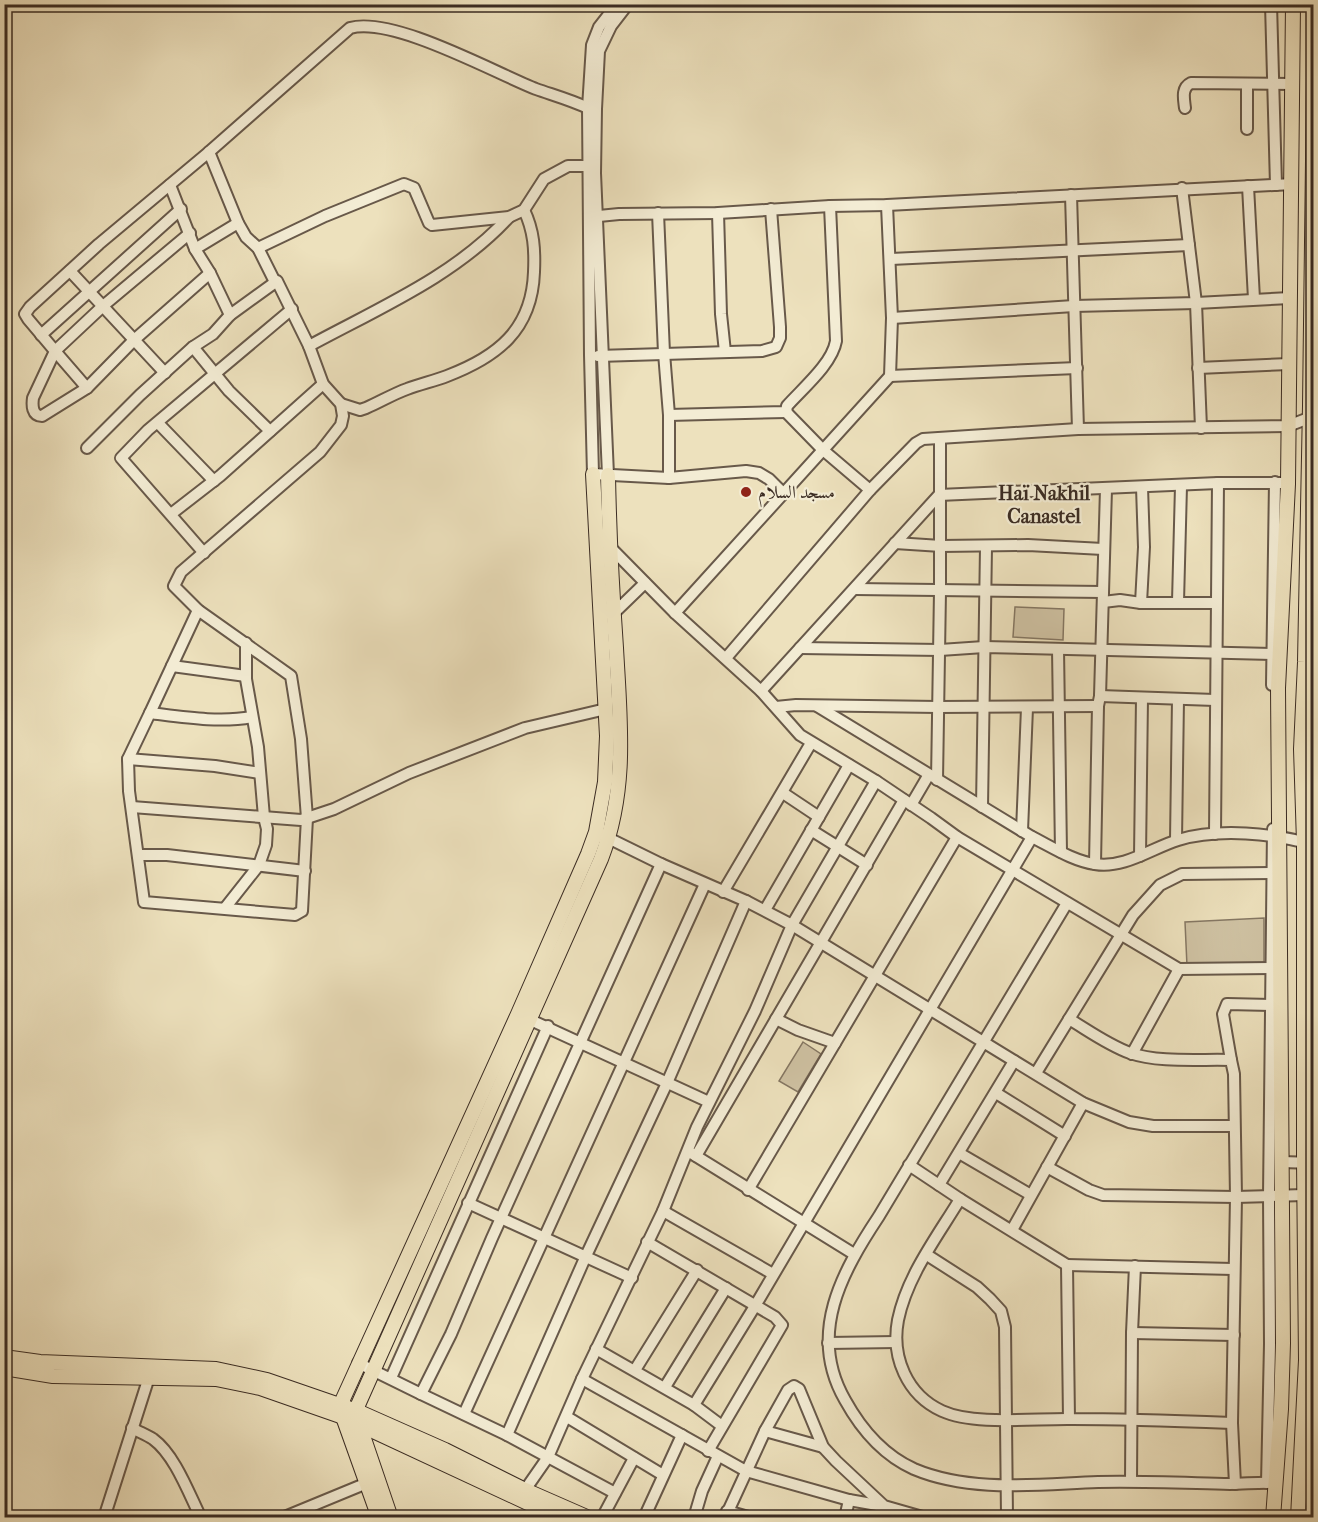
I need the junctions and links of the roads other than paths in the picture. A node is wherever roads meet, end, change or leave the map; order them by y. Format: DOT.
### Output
graph roads {
  1 [pos="617,4"];
  2 [pos="628,4"];
  3 [pos="1271,4"];
  4 [pos="1293,4"];
  5 [pos="607,24"];
  6 [pos="1314,80"];
  7 [pos="1273,84"];
  8 [pos="1292,84"];
  9 [pos="1247,85"];
  10 [pos="588,108"];
  11 [pos="1185,108"];
  12 [pos="1247,129"];
  13 [pos="209,152"];
  14 [pos="592,166"];
  15 [pos="1292,184"];
  16 [pos="170,185"];
  17 [pos="1276,185"];
  18 [pos="1248,186"];
  19 [pos="1182,188"];
  20 [pos="1071,195"];
  21 [pos="887,205"];
  22 [pos="830,206"];
  23 [pos="181,209"];
  24 [pos="771,209"];
  25 [pos="524,210"];
  26 [pos="658,213"];
  27 [pos="718,213"];
  28 [pos="509,217"];
  29 [pos="593,217"];
  30 [pos="238,223"];
  31 [pos="190,234"];
  32 [pos="1189,245"];
  33 [pos="258,248"];
  34 [pos="195,249"];
  35 [pos="1072,251"];
  36 [pos="891,259"];
  37 [pos="70,271"];
  38 [pos="210,273"];
  39 [pos="275,282"];
  40 [pos="90,292"];
  41 [pos="1290,298"];
  42 [pos="1254,299"];
  43 [pos="1197,303"];
  44 [pos="103,306"];
  45 [pos="1074,306"];
  46 [pos="292,309"];
  47 [pos="230,315"];
  48 [pos="892,318"];
  49 [pos="41,335"];
  50 [pos="134,340"];
  51 [pos="309,346"];
  52 [pos="194,347"];
  53 [pos="55,351"];
  54 [pos="725,352"];
  55 [pos="664,353"];
  56 [pos="590,356"];
  57 [pos="603,357"];
  58 [pos="1289,364"];
  59 [pos="1077,368"];
  60 [pos="1198,368"];
  61 [pos="215,372"];
  62 [pos="165,373"];
  63 [pos="890,376"];
  64 [pos="323,384"];
  65 [pos="87,388"];
  66 [pos="341,404"];
  67 [pos="786,412"];
  68 [pos="669,415"];
  69 [pos="1311,416"];
  70 [pos="158,423"];
  71 [pos="1288,426"];
  72 [pos="1201,428"];
  73 [pos="1078,429"];
  74 [pos="270,431"];
  75 [pos="940,438"];
  76 [pos="87,448"];
  77 [pos="823,450"];
  78 [pos="593,474"];
  79 [pos="608,475"];
  80 [pos="669,478"];
  81 [pos="214,481"];
  82 [pos="1218,483"];
  83 [pos="1281,483"];
  84 [pos="1311,484"];
  85 [pos="1181,486"];
  86 [pos="1142,487"];
  87 [pos="1106,489"];
  88 [pos="870,490"];
  89 [pos="783,494"];
  90 [pos="939,495"];
  91 [pos="171,514"];
  92 [pos="596,533"];
  93 [pos="895,543"];
  94 [pos="609,546"];
  95 [pos="941,546"];
  96 [pos="986,547"];
  97 [pos="1310,547"];
  98 [pos="1103,549"];
  99 [pos="204,553"];
  100 [pos="645,583"];
  101 [pos="855,589"];
  102 [pos="940,591"];
  103 [pos="986,591"];
  104 [pos="1103,597"];
  105 [pos="1178,602"];
  106 [pos="1141,603"];
  107 [pos="1216,603"];
  108 [pos="198,610"];
  109 [pos="675,613"];
  110 [pos="614,614"];
  111 [pos="246,643"];
  112 [pos="984,647"];
  113 [pos="800,648"];
  114 [pos="1058,649"];
  115 [pos="940,650"];
  116 [pos="1101,651"];
  117 [pos="1215,651"];
  118 [pos="1276,654"];
  119 [pos="726,658"];
  120 [pos="1309,664"];
  121 [pos="172,666"];
  122 [pos="246,676"];
  123 [pos="761,691"];
  124 [pos="1142,698"];
  125 [pos="1178,699"];
  126 [pos="1215,700"];
  127 [pos="1099,701"];
  128 [pos="818,706"];
  129 [pos="1058,706"];
  130 [pos="776,707"];
  131 [pos="984,707"];
  132 [pos="938,708"];
  133 [pos="1027,708"];
  134 [pos="606,709"];
  135 [pos="150,713"];
  136 [pos="252,717"];
  137 [pos="811,743"];
  138 [pos="128,759"];
  139 [pos="849,765"];
  140 [pos="260,773"];
  141 [pos="933,778"];
  142 [pos="876,781"];
  143 [pos="783,793"];
  144 [pos="907,802"];
  145 [pos="132,807"];
  146 [pos="982,807"];
  147 [pos="264,817"];
  148 [pos="819,817"];
  149 [pos="307,818"];
  150 [pos="811,830"];
  151 [pos="1022,831"];
  152 [pos="596,832"];
  153 [pos="1215,834"];
  154 [pos="1276,836"];
  155 [pos="957,837"];
  156 [pos="1032,837"];
  157 [pos="609,838"];
  158 [pos="1176,840"];
  159 [pos="1309,844"];
  160 [pos="837,847"];
  161 [pos="1061,852"];
  162 [pos="139,855"];
  163 [pos="1140,856"];
  164 [pos="661,864"];
  165 [pos="1095,864"];
  166 [pos="259,865"];
  167 [pos="867,866"];
  168 [pos="1013,870"];
  169 [pos="304,871"];
  170 [pos="1271,873"];
  171 [pos="705,884"];
  172 [pos="723,892"];
  173 [pos="746,901"];
  174 [pos="1067,903"];
  175 [pos="225,908"];
  176 [pos="765,910"];
  177 [pos="792,925"];
  178 [pos="1120,934"];
  179 [pos="821,942"];
  180 [pos="1271,968"];
  181 [pos="1179,969"];
  182 [pos="874,976"];
  183 [pos="1270,1005"];
  184 [pos="929,1009"];
  185 [pos="524,1017"];
  186 [pos="1069,1019"];
  187 [pos="776,1020"];
  188 [pos="548,1026"];
  189 [pos="580,1042"];
  190 [pos="835,1042"];
  191 [pos="985,1042"];
  192 [pos="1132,1054"];
  193 [pos="1014,1060"];
  194 [pos="1231,1060"];
  195 [pos="623,1063"];
  196 [pos="1036,1073"];
  197 [pos="667,1083"];
  198 [pos="996,1093"];
  199 [pos="710,1102"];
  200 [pos="1083,1103"];
  201 [pos="1234,1126"];
  202 [pos="1065,1136"];
  203 [pos="959,1153"];
  204 [pos="692,1154"];
  205 [pos="1282,1162"];
  206 [pos="1309,1163"];
  207 [pos="909,1165"];
  208 [pos="1047,1167"];
  209 [pos="939,1185"];
  210 [pos="748,1190"];
  211 [pos="1305,1195"];
  212 [pos="1031,1196"];
  213 [pos="1275,1196"];
  214 [pos="1236,1197"];
  215 [pos="960,1199"];
  216 [pos="468,1203"];
  217 [pos="663,1211"];
  218 [pos="502,1218"];
  219 [pos="803,1222"];
  220 [pos="1012,1230"];
  221 [pos="543,1238"];
  222 [pos="647,1242"];
  223 [pos="854,1254"];
  224 [pos="927,1255"];
  225 [pos="585,1258"];
  226 [pos="1067,1265"];
  227 [pos="1135,1266"];
  228 [pos="1233,1269"];
  229 [pos="697,1270"];
  230 [pos="773,1274"];
  231 [pos="632,1278"];
  232 [pos="726,1288"];
  233 [pos="755,1306"];
  234 [pos="1132,1333"];
  235 [pos="1234,1335"];
  236 [pos="896,1342"];
  237 [pos="828,1343"];
  238 [pos="596,1349"];
  239 [pos="4,1357"];
  240 [pos="358,1363"];
  241 [pos="4,1368"];
  242 [pos="636,1370"];
  243 [pos="375,1371"];
  244 [pos="149,1377"];
  245 [pos="391,1378"];
  246 [pos="582,1379"];
  247 [pos="665,1387"];
  248 [pos="421,1394"];
  249 [pos="694,1405"];
  250 [pos="342,1411"];
  251 [pos="464,1414"];
  252 [pos="567,1417"];
  253 [pos="359,1418"];
  254 [pos="1007,1419"];
  255 [pos="1070,1419"];
  256 [pos="1132,1419"];
  257 [pos="1232,1424"];
  258 [pos="722,1426"];
  259 [pos="132,1428"];
  260 [pos="765,1431"];
  261 [pos="507,1434"];
  262 [pos="682,1435"];
  263 [pos="823,1447"];
  264 [pos="713,1453"];
  265 [pos="548,1457"];
  266 [pos="634,1458"];
  267 [pos="746,1471"];
  268 [pos="663,1475"];
  269 [pos="1131,1481"];
  270 [pos="367,1483"];
  271 [pos="1271,1483"];
  272 [pos="1007,1484"];
  273 [pos="1235,1484"];
  274 [pos="525,1490"];
  275 [pos="615,1494"];
  276 [pos="849,1500"];
  277 [pos="884,1506"];
  278 [pos="726,1514"];
  279 [pos="104,1518"];
  280 [pos="201,1518"];
  281 [pos="282,1518"];
  282 [pos="379,1518"];
  283 [pos="391,1518"];
  284 [pos="560,1518"];
  285 [pos="589,1518"];
  286 [pos="602,1518"];
  287 [pos="644,1518"];
  288 [pos="694,1518"];
  289 [pos="752,1518"];
  290 [pos="845,1518"];
  291 [pos="926,1518"];
  292 [pos="1007,1518"];
  293 [pos="1273,1518"];
  294 [pos="1298,1518"];
  1 -- 5 [label="street"];
  2 -- 5 [label="street"];
  3 -- 7 [label="street"];
  4 -- 8 [label="main road"];
  5 -- 10 [label="street"];
  5 -- 14 [label="street"];
  6 -- 69 [label="main road"];
  7 -- 8 [label="street"];
  7 -- 9 [label="street"];
  7 -- 17 [label="street"];
  8 -- 15 [label="main road"];
  9 -- 11 [label="street"];
  9 -- 12 [label="street"];
  10 -- 13 [label="street"];
  10 -- 14 [label="street"];
  13 -- 16 [label="street"];
  13 -- 30 [label="street"];
  14 -- 25 [label="street"];
  14 -- 29 [label="street"];
  15 -- 17 [label="street"];
  15 -- 41 [label="main road"];
  16 -- 23 [label="street"];
  16 -- 37 [label="street"];
  17 -- 18 [label="street"];
  18 -- 19 [label="street"];
  18 -- 42 [label="street"];
  19 -- 20 [label="street"];
  19 -- 32 [label="street"];
  20 -- 21 [label="street"];
  20 -- 35 [label="street"];
  21 -- 22 [label="street"];
  21 -- 36 [label="street"];
  22 -- 24 [label="street"];
  22 -- 67 [label="street"];
  23 -- 31 [label="street"];
  23 -- 40 [label="street"];
  24 -- 27 [label="street"];
  24 -- 54 [label="street"];
  25 -- 28 [label="street"];
  25 -- 66 [label="street"];
  26 -- 27 [label="street"];
  26 -- 29 [label="street"];
  26 -- 55 [label="street"];
  27 -- 54 [label="street"];
  28 -- 33 [label="street"];
  28 -- 51 [label="street"];
  29 -- 56 [label="street"];
  29 -- 57 [label="street"];
  30 -- 33 [label="street"];
  30 -- 34 [label="street"];
  31 -- 34 [label="street"];
  31 -- 44 [label="street"];
  32 -- 35 [label="street"];
  32 -- 43 [label="street"];
  33 -- 39 [label="street"];
  34 -- 38 [label="street"];
  35 -- 36 [label="street"];
  35 -- 45 [label="street"];
  36 -- 48 [label="street"];
  37 -- 40 [label="street"];
  37 -- 49 [label="street"];
  38 -- 47 [label="street"];
  38 -- 50 [label="street"];
  39 -- 46 [label="street"];
  39 -- 47 [label="street"];
  40 -- 44 [label="street"];
  40 -- 49 [label="street"];
  41 -- 42 [label="street"];
  41 -- 58 [label="main road"];
  42 -- 43 [label="street"];
  43 -- 45 [label="street"];
  43 -- 60 [label="street"];
  44 -- 50 [label="street"];
  44 -- 53 [label="street"];
  45 -- 48 [label="street"];
  45 -- 59 [label="street"];
  46 -- 51 [label="street"];
  46 -- 61 [label="street"];
  47 -- 52 [label="street"];
  48 -- 63 [label="street"];
  49 -- 53 [label="street"];
  50 -- 62 [label="street"];
  50 -- 65 [label="street"];
  51 -- 64 [label="street"];
  52 -- 61 [label="street"];
  52 -- 62 [label="street"];
  53 -- 65 [label="street"];
  53 -- 65 [label="street"];
  54 -- 55 [label="street"];
  55 -- 57 [label="street"];
  55 -- 68 [label="street"];
  56 -- 57 [label="street"];
  56 -- 78 [label="street"];
  57 -- 79 [label="street"];
  58 -- 60 [label="street"];
  58 -- 71 [label="main road"];
  59 -- 63 [label="street"];
  59 -- 73 [label="street"];
  60 -- 72 [label="street"];
  61 -- 70 [label="street"];
  61 -- 74 [label="street"];
  62 -- 76 [label="street"];
  63 -- 77 [label="street"];
  64 -- 66 [label="street"];
  64 -- 74 [label="street"];
  66 -- 99 [label="street"];
  67 -- 68 [label="street"];
  67 -- 77 [label="street"];
  68 -- 80 [label="street"];
  69 -- 71 [label="street"];
  69 -- 84 [label="main road"];
  70 -- 81 [label="street"];
  70 -- 91 [label="street"];
  71 -- 72 [label="street"];
  71 -- 83 [label="main road"];
  72 -- 73 [label="street"];
  73 -- 75 [label="street"];
  74 -- 81 [label="street"];
  75 -- 88 [label="street"];
  75 -- 90 [label="street"];
  77 -- 88 [label="street"];
  77 -- 89 [label="street"];
  78 -- 79 [label="street"];
  78 -- 92 [label="main road"];
  79 -- 80 [label="street"];
  79 -- 94 [label="main road"];
  80 -- 89 [label="street"];
  81 -- 91 [label="street"];
  82 -- 83 [label="street"];
  82 -- 85 [label="street"];
  82 -- 107 [label="street"];
  83 -- 118 [label="main road"];
  84 -- 97 [label="main road"];
  85 -- 86 [label="street"];
  85 -- 105 [label="street"];
  86 -- 87 [label="street"];
  86 -- 106 [label="street"];
  87 -- 90 [label="street"];
  87 -- 98 [label="street"];
  88 -- 119 [label="street"];
  89 -- 109 [label="street"];
  90 -- 93 [label="street"];
  90 -- 95 [label="street"];
  91 -- 99 [label="street"];
  92 -- 94 [label="street"];
  92 -- 134 [label="main road"];
  93 -- 95 [label="street"];
  93 -- 101 [label="street"];
  94 -- 100 [label="street"];
  94 -- 110 [label="main road"];
  95 -- 96 [label="street"];
  95 -- 102 [label="street"];
  96 -- 98 [label="street"];
  96 -- 103 [label="street"];
  97 -- 120 [label="main road"];
  98 -- 104 [label="street"];
  99 -- 108 [label="street"];
  100 -- 109 [label="street"];
  100 -- 110 [label="street"];
  101 -- 102 [label="street"];
  101 -- 113 [label="street"];
  102 -- 103 [label="street"];
  102 -- 115 [label="street"];
  103 -- 104 [label="street"];
  103 -- 112 [label="street"];
  104 -- 106 [label="street"];
  104 -- 116 [label="street"];
  105 -- 106 [label="street"];
  105 -- 107 [label="street"];
  107 -- 117 [label="street"];
  108 -- 111 [label="street"];
  108 -- 121 [label="street"];
  109 -- 119 [label="street"];
  110 -- 157 [label="main road"];
  111 -- 122 [label="street"];
  111 -- 149 [label="street"];
  112 -- 114 [label="street"];
  112 -- 115 [label="street"];
  112 -- 131 [label="street"];
  113 -- 115 [label="street"];
  113 -- 123 [label="street"];
  114 -- 116 [label="street"];
  114 -- 129 [label="street"];
  115 -- 132 [label="street"];
  116 -- 117 [label="street"];
  116 -- 127 [label="street"];
  117 -- 118 [label="street"];
  117 -- 126 [label="street"];
  118 -- 154 [label="main road"];
  119 -- 123 [label="street"];
  120 -- 159 [label="main road"];
  121 -- 122 [label="street"];
  121 -- 135 [label="street"];
  122 -- 136 [label="street"];
  123 -- 130 [label="street"];
  124 -- 125 [label="street"];
  124 -- 127 [label="street"];
  124 -- 163 [label="street"];
  125 -- 126 [label="street"];
  125 -- 158 [label="street"];
  126 -- 153 [label="street"];
  127 -- 129 [label="street"];
  127 -- 165 [label="street"];
  128 -- 130 [label="street"];
  128 -- 132 [label="street"];
  128 -- 141 [label="street"];
  129 -- 133 [label="street"];
  129 -- 161 [label="street"];
  130 -- 137 [label="street"];
  131 -- 132 [label="street"];
  131 -- 133 [label="street"];
  131 -- 146 [label="street"];
  132 -- 141 [label="street"];
  133 -- 151 [label="street"];
  134 -- 149 [label="street"];
  134 -- 152 [label="main road"];
  135 -- 136 [label="street"];
  135 -- 138 [label="street"];
  136 -- 140 [label="street"];
  137 -- 139 [label="street"];
  137 -- 143 [label="street"];
  138 -- 140 [label="street"];
  138 -- 145 [label="street"];
  139 -- 142 [label="street"];
  139 -- 148 [label="street"];
  140 -- 147 [label="street"];
  141 -- 144 [label="street"];
  141 -- 146 [label="street"];
  142 -- 144 [label="street"];
  142 -- 160 [label="street"];
  143 -- 148 [label="street"];
  143 -- 172 [label="street"];
  144 -- 155 [label="street"];
  144 -- 167 [label="street"];
  145 -- 147 [label="street"];
  145 -- 162 [label="street"];
  146 -- 151 [label="street"];
  147 -- 149 [label="street"];
  147 -- 166 [label="street"];
  148 -- 150 [label="street"];
  149 -- 169 [label="street"];
  150 -- 160 [label="street"];
  150 -- 176 [label="street"];
  151 -- 156 [label="street"];
  152 -- 157 [label="street"];
  152 -- 185 [label="main road"];
  153 -- 154 [label="street"];
  153 -- 158 [label="street"];
  154 -- 159 [label="street"];
  154 -- 170 [label="street"];
  154 -- 205 [label="main road"];
  155 -- 168 [label="street"];
  155 -- 182 [label="street"];
  156 -- 161 [label="street"];
  156 -- 168 [label="street"];
  157 -- 164 [label="street"];
  157 -- 185 [label="main road"];
  158 -- 163 [label="street"];
  159 -- 206 [label="main road"];
  160 -- 167 [label="street"];
  160 -- 177 [label="street"];
  161 -- 165 [label="street"];
  162 -- 166 [label="street"];
  162 -- 175 [label="street"];
  163 -- 165 [label="street"];
  164 -- 171 [label="street"];
  164 -- 189 [label="street"];
  166 -- 169 [label="street"];
  166 -- 175 [label="street"];
  167 -- 179 [label="street"];
  168 -- 174 [label="street"];
  168 -- 184 [label="street"];
  169 -- 175 [label="street"];
  170 -- 178 [label="street"];
  170 -- 180 [label="street"];
  171 -- 172 [label="street"];
  171 -- 195 [label="street"];
  172 -- 173 [label="street"];
  173 -- 176 [label="street"];
  173 -- 197 [label="street"];
  174 -- 178 [label="street"];
  174 -- 191 [label="street"];
  176 -- 177 [label="street"];
  177 -- 179 [label="street"];
  177 -- 199 [label="street"];
  178 -- 181 [label="street"];
  178 -- 186 [label="street"];
  179 -- 182 [label="street"];
  179 -- 187 [label="street"];
  180 -- 181 [label="street"];
  180 -- 183 [label="street"];
  181 -- 192 [label="street"];
  182 -- 184 [label="street"];
  182 -- 190 [label="street"];
  183 -- 194 [label="street"];
  183 -- 213 [label="street"];
  184 -- 191 [label="street"];
  184 -- 219 [label="street"];
  185 -- 188 [label="street"];
  185 -- 240 [label="main road"];
  185 -- 243 [label="main road"];
  186 -- 192 [label="street"];
  186 -- 196 [label="street"];
  187 -- 190 [label="street"];
  187 -- 204 [label="street"];
  188 -- 189 [label="street"];
  188 -- 216 [label="street"];
  189 -- 195 [label="street"];
  189 -- 218 [label="street"];
  190 -- 210 [label="street"];
  191 -- 193 [label="street"];
  191 -- 207 [label="street"];
  192 -- 194 [label="street"];
  193 -- 196 [label="street"];
  193 -- 198 [label="street"];
  194 -- 201 [label="street"];
  195 -- 197 [label="street"];
  195 -- 221 [label="street"];
  196 -- 200 [label="street"];
  197 -- 199 [label="street"];
  197 -- 225 [label="street"];
  198 -- 202 [label="street"];
  198 -- 203 [label="street"];
  199 -- 204 [label="street"];
  200 -- 201 [label="street"];
  200 -- 202 [label="street"];
  201 -- 214 [label="street"];
  202 -- 208 [label="street"];
  203 -- 209 [label="street"];
  203 -- 212 [label="street"];
  204 -- 210 [label="street"];
  204 -- 217 [label="street"];
  205 -- 206 [label="street"];
  205 -- 213 [label="main road"];
  206 -- 211 [label="main road"];
  207 -- 209 [label="street"];
  207 -- 223 [label="street"];
  208 -- 212 [label="street"];
  208 -- 214 [label="street"];
  209 -- 215 [label="street"];
  210 -- 219 [label="street"];
  211 -- 213 [label="street"];
  211 -- 294 [label="main road"];
  212 -- 220 [label="street"];
  213 -- 214 [label="street"];
  213 -- 271 [label="main road"];
  214 -- 228 [label="street"];
  215 -- 220 [label="street"];
  215 -- 224 [label="street"];
  216 -- 218 [label="street"];
  216 -- 245 [label="street"];
  217 -- 222 [label="street"];
  217 -- 230 [label="street"];
  218 -- 221 [label="street"];
  218 -- 248 [label="street"];
  219 -- 223 [label="street"];
  219 -- 230 [label="street"];
  220 -- 226 [label="street"];
  221 -- 225 [label="street"];
  221 -- 251 [label="street"];
  222 -- 229 [label="street"];
  222 -- 231 [label="street"];
  223 -- 237 [label="street"];
  224 -- 236 [label="street"];
  224 -- 254 [label="street"];
  225 -- 231 [label="street"];
  225 -- 261 [label="street"];
  226 -- 227 [label="street"];
  226 -- 255 [label="street"];
  227 -- 228 [label="street"];
  227 -- 234 [label="street"];
  228 -- 235 [label="street"];
  229 -- 232 [label="street"];
  229 -- 242 [label="street"];
  230 -- 233 [label="street"];
  231 -- 238 [label="street"];
  232 -- 233 [label="street"];
  232 -- 247 [label="street"];
  233 -- 249 [label="street"];
  233 -- 258 [label="street"];
  234 -- 235 [label="street"];
  234 -- 256 [label="street"];
  235 -- 257 [label="street"];
  236 -- 237 [label="street"];
  236 -- 254 [label="street"];
  237 -- 272 [label="street"];
  238 -- 242 [label="street"];
  238 -- 246 [label="street"];
  239 -- 250 [label="main road"];
  240 -- 243 [label="street"];
  240 -- 250 [label="main road"];
  241 -- 244 [label="main road"];
  242 -- 247 [label="street"];
  243 -- 245 [label="street"];
  243 -- 253 [label="main road"];
  244 -- 250 [label="main road"];
  244 -- 259 [label="street"];
  245 -- 248 [label="street"];
  246 -- 252 [label="street"];
  246 -- 262 [label="street"];
  247 -- 249 [label="street"];
  248 -- 251 [label="street"];
  249 -- 258 [label="street"];
  250 -- 253 [label="main road"];
  250 -- 270 [label="main road"];
  251 -- 261 [label="street"];
  252 -- 265 [label="street"];
  252 -- 266 [label="street"];
  253 -- 274 [label="main road"];
  253 -- 283 [label="main road"];
  253 -- 284 [label="main road"];
  254 -- 255 [label="street"];
  254 -- 272 [label="street"];
  255 -- 256 [label="street"];
  256 -- 257 [label="street"];
  256 -- 269 [label="street"];
  257 -- 273 [label="street"];
  258 -- 264 [label="street"];
  259 -- 279 [label="street"];
  259 -- 280 [label="street"];
  260 -- 263 [label="street"];
  260 -- 263 [label="street"];
  260 -- 267 [label="street"];
  261 -- 265 [label="street"];
  262 -- 264 [label="street"];
  262 -- 268 [label="street"];
  263 -- 277 [label="street"];
  264 -- 267 [label="street"];
  264 -- 288 [label="street"];
  265 -- 274 [label="street"];
  265 -- 275 [label="street"];
  266 -- 268 [label="street"];
  266 -- 275 [label="street"];
  267 -- 276 [label="street"];
  267 -- 278 [label="street"];
  268 -- 287 [label="street"];
  269 -- 272 [label="street"];
  269 -- 273 [label="street"];
  270 -- 281 [label="street"];
  270 -- 282 [label="main road"];
  271 -- 273 [label="street"];
  271 -- 293 [label="main road"];
  272 -- 292 [label="street"];
  274 -- 285 [label="main road"];
  275 -- 286 [label="street"];
  276 -- 277 [label="street"];
  276 -- 290 [label="street"];
  277 -- 291 [label="street"];
  278 -- 289 [label="street"];
}
